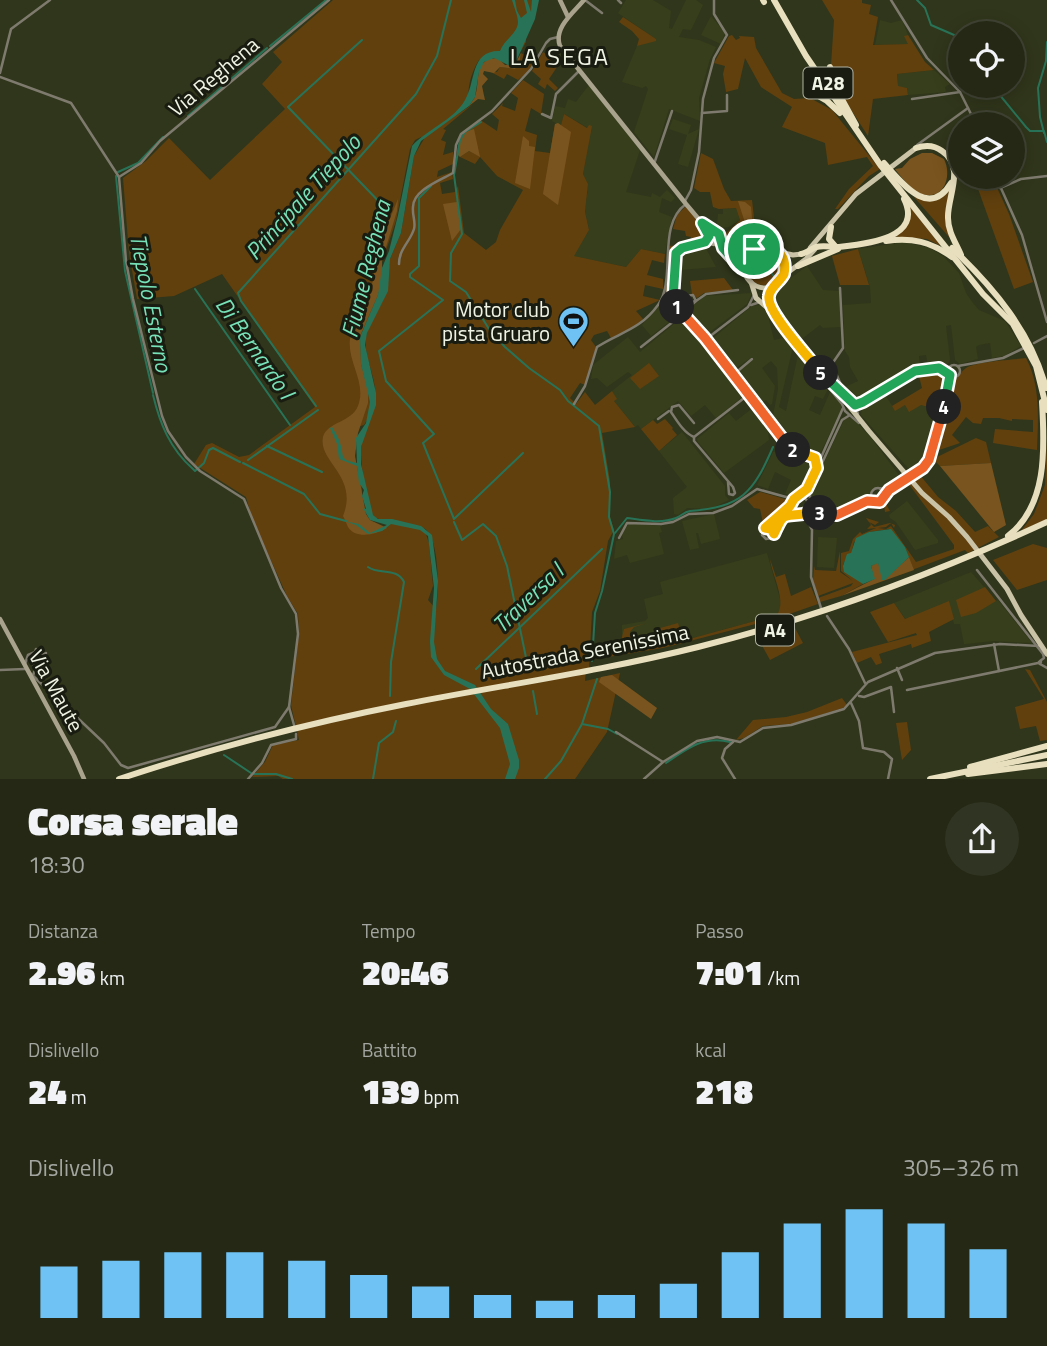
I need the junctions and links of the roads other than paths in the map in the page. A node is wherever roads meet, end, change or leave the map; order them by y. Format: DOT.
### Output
graph roads {
  1 [pos="50,0"];
  2 [pos="329,0"];
  3 [pos="560,0"];
  4 [pos="584,0"];
  5 [pos="714,0"];
  6 [pos="776,0"];
  7 [pos="891,0"];
  8 [pos="602,13"];
  9 [pos="568,17"];
  10 [pos="556,39"];
  11 [pos="830,67"];
  12 [pos="580,70"];
  13 [pos="0,75"];
  14 [pos="948,80"];
  15 [pos="813,93"];
  16 [pos="727,94"];
  17 [pos="948,94"];
  18 [pos="963,98"];
  19 [pos="912,99"];
  20 [pos="967,106"];
  21 [pos="672,111"];
  22 [pos="970,112"];
  23 [pos="702,113"];
  24 [pos="542,114"];
  25 [pos="857,126"];
  26 [pos="926,137"];
  27 [pos="862,140"];
  28 [pos="929,146"];
  29 [pos="916,148"];
  30 [pos="948,156"];
  31 [pos="654,164"];
  32 [pos="883,164"];
  33 [pos="1047,176"];
  34 [pos="119,177"];
  35 [pos="1025,179"];
  36 [pos="948,186"];
  37 [pos="952,189"];
  38 [pos="1000,189"];
  39 [pos="685,202"];
  40 [pos="847,204"];
  41 [pos="831,228"];
  42 [pos="710,235"];
  43 [pos="720,239"];
  44 [pos="716,244"];
  45 [pos="817,247"];
  46 [pos="837,247"];
  47 [pos="723,248"];
  48 [pos="779,252"];
  49 [pos="801,254"];
  50 [pos="730,257"];
  51 [pos="747,257"];
  52 [pos="961,260"];
  53 [pos="399,264"];
  54 [pos="798,266"];
  55 [pos="745,272"];
  56 [pos="783,276"];
  57 [pos="751,282"];
  58 [pos="774,285"];
  59 [pos="840,288"];
  60 [pos="674,290"];
  61 [pos="738,290"];
  62 [pos="754,293"];
  63 [pos="696,301"];
  64 [pos="761,303"];
  65 [pos="748,307"];
  66 [pos="681,311"];
  67 [pos="776,315"];
  68 [pos="679,317"];
  69 [pos="685,317"];
  70 [pos="1047,322"];
  71 [pos="1047,336"];
  72 [pos="707,339"];
  73 [pos="1034,343"];
  74 [pos="641,347"];
  75 [pos="1024,348"];
  76 [pos="802,349"];
  77 [pos="752,359"];
  78 [pos="965,365"];
  79 [pos="958,366"];
  80 [pos="950,367"];
  81 [pos="939,368"];
  82 [pos="960,371"];
  83 [pos="822,374"];
  84 [pos="949,374"];
  85 [pos="732,375"];
  86 [pos="836,375"];
  87 [pos="956,377"];
  88 [pos="1040,380"];
  89 [pos="831,381"];
  90 [pos="1047,390"];
  91 [pos="845,394"];
  92 [pos="748,395"];
  93 [pos="946,399"];
  94 [pos="863,402"];
  95 [pos="574,404"];
  96 [pos="855,405"];
  97 [pos="843,408"];
  98 [pos="671,409"];
  99 [pos="1047,410"];
  100 [pos="858,412"];
  101 [pos="850,415"];
  102 [pos="658,419"];
  103 [pos="694,423"];
  104 [pos="870,433"];
  105 [pos="694,437"];
  106 [pos="815,458"];
  107 [pos="820,462"];
  108 [pos="927,462"];
  109 [pos="817,468"];
  110 [pos="813,481"];
  111 [pos="728,482"];
  112 [pos="880,489"];
  113 [pos="885,495"];
  114 [pos="871,496"];
  115 [pos="786,497"];
  116 [pos="794,499"];
  117 [pos="874,501"];
  118 [pos="810,502"];
  119 [pos="807,512"];
  120 [pos="800,514"];
  121 [pos="807,520"];
  122 [pos="1047,524"];
  123 [pos="765,528"];
  124 [pos="774,534"];
  125 [pos="619,538"];
  126 [pos="957,562"];
  127 [pos="977,570"];
  128 [pos="821,608"];
  129 [pos="827,616"];
  130 [pos="0,619"];
  131 [pos="994,645"];
  132 [pos="1039,645"];
  133 [pos="36,649"];
  134 [pos="46,653"];
  135 [pos="1047,654"];
  136 [pos="1040,663"];
  137 [pos="25,668"];
  138 [pos="897,668"];
  139 [pos="1047,668"];
  140 [pos="0,670"];
  141 [pos="999,671"];
  142 [pos="33,675"];
  143 [pos="902,680"];
  144 [pos="866,684"];
  145 [pos="38,685"];
  146 [pos="907,690"];
  147 [pos="490,691"];
  148 [pos="858,695"];
  149 [pos="463,696"];
  150 [pos="851,703"];
  151 [pos="289,707"];
  152 [pos="894,712"];
  153 [pos="294,725"];
  154 [pos="616,732"];
  155 [pos="296,734"];
  156 [pos="733,741"];
  157 [pos="1047,746"];
  158 [pos="1047,755"];
  159 [pos="663,762"];
  160 [pos="1047,765"];
  161 [pos="948,775"];
  162 [pos="84,779"];
  163 [pos="119,779"];
  164 [pos="130,779"];
  165 [pos="248,779"];
  166 [pos="644,779"];
  167 [pos="736,779"];
  168 [pos="888,779"];
  169 [pos="930,779"];
  1 -- 13 [label="street"];
  2 -- 34 [label="street, Via Reghena"];
  3 -- 9 [label="main road"];
  4 -- 8 [label="street"];
  4 -- 9 [label="main road"];
  5 -- 23 [label="street"];
  6 -- 25 [label="highway, A28"];
  6 -- 27 [label="highway, A28"];
  7 -- 14 [label="street"];
  9 -- 10 [label="main road"];
  10 -- 12 [label="main road"];
  10 -- 53 [label="street"];
  11 -- 25 [label="highway"];
  12 -- 24 [label="street"];
  12 -- 31 [label="main road"];
  13 -- 34 [label="street"];
  15 -- 27 [label="highway"];
  16 -- 23 [label="street"];
  17 -- 19 [label="street"];
  18 -- 20 [label="street"];
  20 -- 22 [label="street"];
  20 -- 26 [label="street"];
  21 -- 31 [label="street"];
  23 -- 39 [label="street"];
  25 -- 32 [label="highway, A28"];
  26 -- 28 [label="highway"];
  26 -- 29 [label="street"];
  27 -- 32 [label="highway, A28"];
  28 -- 29 [label="highway"];
  28 -- 30 [label="highway"];
  29 -- 40 [label="main road"];
  31 -- 39 [label="main road"];
  32 -- 36 [label="highway"];
  32 -- 46 [label="highway"];
  32 -- 52 [label="highway, A28"];
  33 -- 35 [label="street"];
  34 -- 151 [label="street"];
  37 -- 52 [label="highway"];
  38 -- 70 [label="street"];
  39 -- 42 [label="main road"];
  39 -- 95 [label="street"];
  40 -- 41 [label="main road"];
  40 -- 49 [label="main road"];
  41 -- 45 [label="main road"];
  41 -- 46 [label="highway"];
  42 -- 43 [label="main road"];
  42 -- 44 [label="main road"];
  42 -- 60 [label="street"];
  43 -- 44 [label="main road"];
  43 -- 47 [label="main road"];
  44 -- 47 [label="main road"];
  45 -- 46 [label="highway"];
  45 -- 49 [label="highway"];
  45 -- 54 [label="main road"];
  47 -- 50 [label="main road"];
  48 -- 49 [label="main road"];
  48 -- 51 [label="main road"];
  48 -- 56 [label="main road"];
  50 -- 51 [label="main road"];
  50 -- 55 [label="main road"];
  51 -- 55 [label="main road"];
  52 -- 54 [label="highway"];
  52 -- 88 [label="highway, A28"];
  52 -- 90 [label="highway, A28"];
  54 -- 56 [label="main road"];
  55 -- 57 [label="main road"];
  56 -- 58 [label="main road"];
  57 -- 58 [label="main road"];
  57 -- 62 [label="main road"];
  58 -- 64 [label="street"];
  58 -- 67 [label="main road"];
  59 -- 86 [label="street"];
  60 -- 63 [label="street"];
  60 -- 66 [label="street"];
  61 -- 63 [label="street"];
  62 -- 64 [label="main road"];
  62 -- 65 [label="street"];
  63 -- 66 [label="street"];
  63 -- 69 [label="street"];
  64 -- 65 [label="street"];
  64 -- 67 [label="main road"];
  65 -- 72 [label="street"];
  66 -- 68 [label="street"];
  66 -- 69 [label="street"];
  67 -- 76 [label="main road"];
  68 -- 69 [label="street"];
  68 -- 74 [label="street"];
  69 -- 72 [label="street"];
  71 -- 73 [label="street"];
  72 -- 85 [label="street"];
  75 -- 78 [label="street"];
  76 -- 83 [label="main road"];
  76 -- 97 [label="street"];
  77 -- 85 [label="street"];
  78 -- 79 [label="street"];
  78 -- 82 [label="street"];
  79 -- 80 [label="street"];
  79 -- 82 [label="street"];
  80 -- 81 [label="street"];
  80 -- 84 [label="street"];
  81 -- 84 [label="street"];
  81 -- 94 [label="street"];
  82 -- 87 [label="street"];
  83 -- 89 [label="street"];
  83 -- 104 [label="main road"];
  84 -- 87 [label="street"];
  84 -- 93 [label="street"];
  85 -- 92 [label="street"];
  86 -- 89 [label="street"];
  86 -- 91 [label="street"];
  87 -- 93 [label="street"];
  88 -- 99 [label="highway"];
  88 -- 126 [label="highway"];
  89 -- 91 [label="street"];
  91 -- 96 [label="street"];
  92 -- 105 [label="street"];
  92 -- 106 [label="street"];
  93 -- 108 [label="street"];
  94 -- 96 [label="street"];
  94 -- 100 [label="street"];
  96 -- 100 [label="street"];
  97 -- 101 [label="street"];
  97 -- 107 [label="street"];
  98 -- 102 [label="street"];
  98 -- 103 [label="street"];
  98 -- 105 [label="street"];
  100 -- 104 [label="street"];
  101 -- 104 [label="street"];
  101 -- 110 [label="street"];
  104 -- 132 [label="main road"];
  105 -- 111 [label="street"];
  106 -- 107 [label="street"];
  106 -- 109 [label="street"];
  107 -- 109 [label="street"];
  107 -- 110 [label="street"];
  108 -- 112 [label="street"];
  108 -- 113 [label="street"];
  109 -- 116 [label="street"];
  110 -- 118 [label="street"];
  112 -- 113 [label="street"];
  112 -- 114 [label="street"];
  113 -- 117 [label="street"];
  114 -- 117 [label="street"];
  114 -- 118 [label="street"];
  115 -- 116 [label="street"];
  115 -- 116 [label="street"];
  115 -- 125 [label="street"];
  116 -- 118 [label="street"];
  116 -- 120 [label="street"];
  116 -- 123 [label="street"];
  117 -- 119 [label="street"];
  118 -- 119 [label="street"];
  119 -- 120 [label="street"];
  119 -- 121 [label="street"];
  120 -- 121 [label="street"];
  120 -- 124 [label="street"];
  121 -- 128 [label="street"];
  122 -- 126 [label="highway, Autostrada Serenissima / A4"];
  122 -- 147 [label="highway, Autostrada Serenissima / A4"];
  123 -- 124 [label="street"];
  123 -- 124 [label="street"];
  126 -- 147 [label="highway, Autostrada Serenissima / A4"];
  127 -- 132 [label="street"];
  129 -- 144 [label="street"];
  130 -- 137 [label="main road, Via Maute"];
  131 -- 132 [label="street"];
  131 -- 138 [label="street"];
  131 -- 141 [label="street"];
  132 -- 135 [label="main road"];
  132 -- 136 [label="street"];
  133 -- 137 [label="street"];
  134 -- 142 [label="street"];
  136 -- 139 [label="street"];
  136 -- 141 [label="street"];
  137 -- 140 [label="street"];
  137 -- 142 [label="street"];
  137 -- 145 [label="main road, Via Maute"];
  138 -- 143 [label="street"];
  138 -- 144 [label="street"];
  141 -- 146 [label="street"];
  142 -- 145 [label="street"];
  144 -- 148 [label="street"];
  145 -- 151 [label="street"];
  145 -- 162 [label="main road, Via Maute"];
  147 -- 149 [label="highway, Autostrada Serenissima / A4"];
  148 -- 150 [label="street"];
  148 -- 152 [label="street"];
  149 -- 163 [label="highway, Autostrada Serenissima / A4"];
  149 -- 164 [label="highway, Autostrada Serenissima / A4"];
  150 -- 156 [label="street"];
  150 -- 168 [label="street"];
  151 -- 153 [label="street"];
  154 -- 159 [label="street"];
  155 -- 165 [label="street"];
  156 -- 159 [label="street"];
  156 -- 167 [label="street"];
  157 -- 161 [label="highway"];
  158 -- 161 [label="highway"];
  159 -- 166 [label="street"];
  160 -- 161 [label="highway"];
  161 -- 169 [label="highway"];
}
